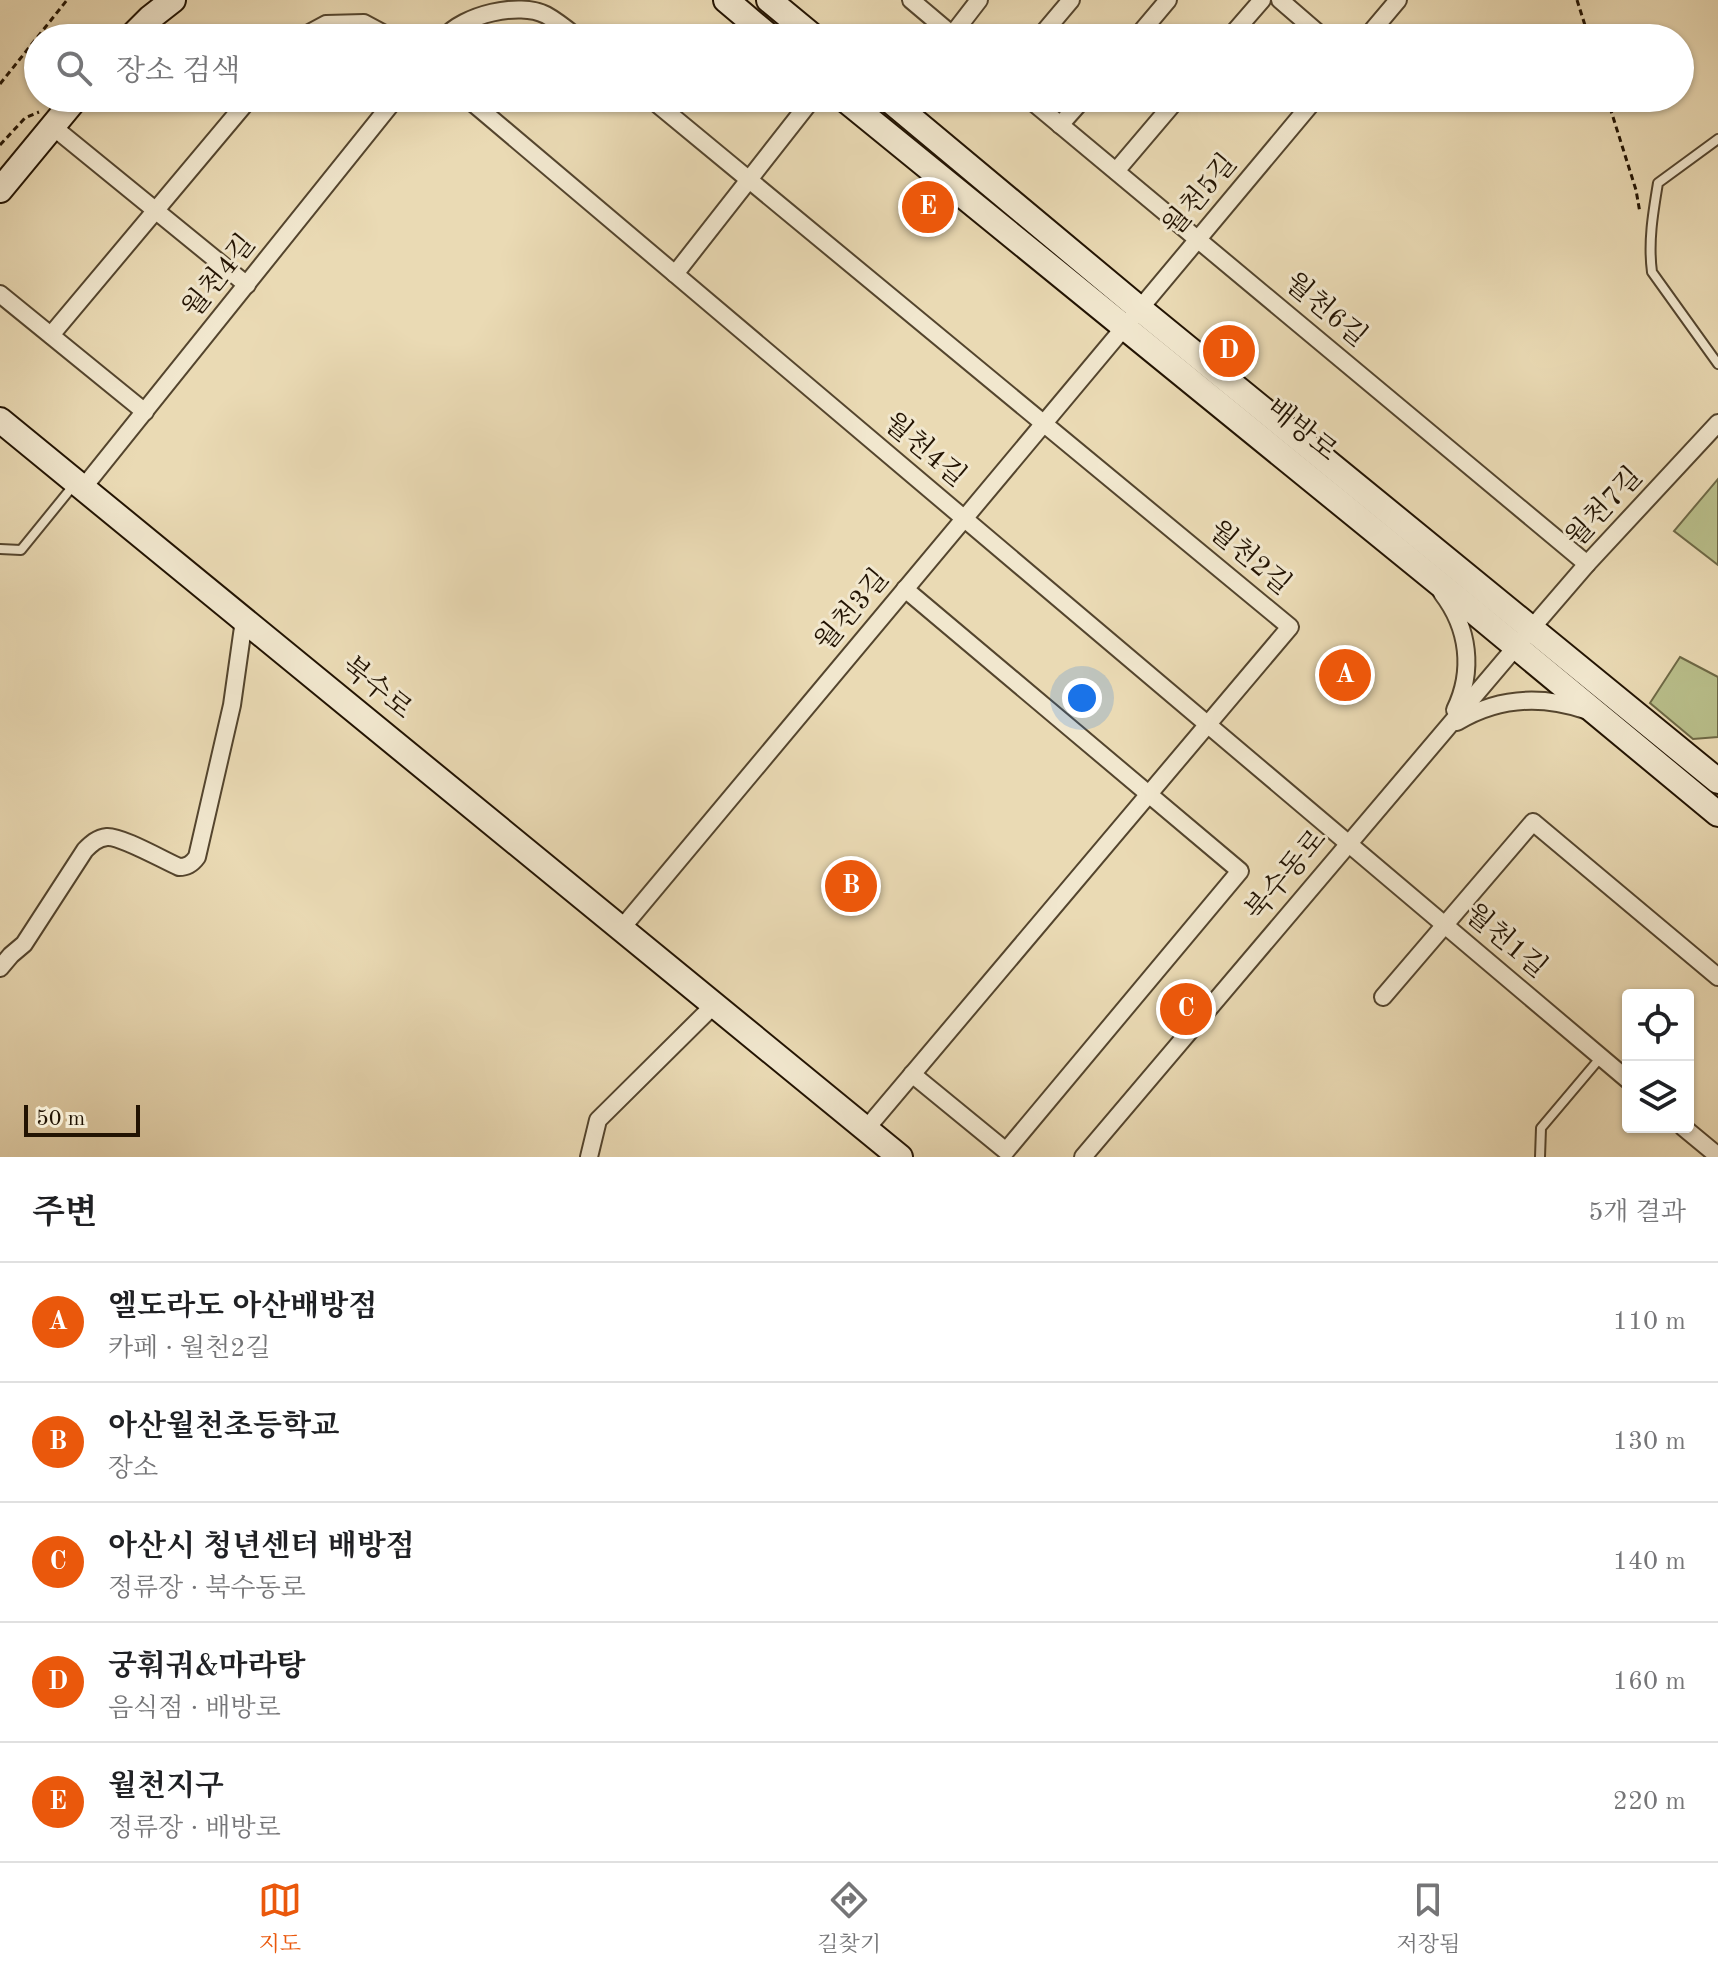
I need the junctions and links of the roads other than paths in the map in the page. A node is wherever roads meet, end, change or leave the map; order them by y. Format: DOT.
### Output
graph roads {
  1 [pos="173,0"];
  2 [pos="726,0"];
  3 [pos="769,0"];
  4 [pos="911,0"];
  5 [pos="979,0"];
  6 [pos="1071,0"];
  7 [pos="1168,0"];
  8 [pos="1262,0"];
  9 [pos="1280,0"];
  10 [pos="1398,0"];
  11 [pos="144,24"];
  12 [pos="326,24"];
  13 [pos="366,24"];
  14 [pos="462,24"];
  15 [pos="558,24"];
  16 [pos="754,24"];
  17 [pos="798,24"];
  18 [pos="940,24"];
  19 [pos="962,24"];
  20 [pos="1051,24"];
  21 [pos="1148,24"];
  22 [pos="1241,24"];
  23 [pos="1308,24"];
  24 [pos="1378,24"];
  25 [pos="238,112"];
  26 [pos="385,112"];
  27 [pos="484,112"];
  28 [pos="667,112"];
  29 [pos="802,112"];
  30 [pos="861,112"];
  31 [pos="903,112"];
  32 [pos="1045,112"];
  33 [pos="1072,112"];
  34 [pos="1166,112"];
  35 [pos="1304,112"];
  36 [pos="63,113"];
  37 [pos="1060,125"];
  38 [pos="1718,139"];
  39 [pos="1116,171"];
  40 [pos="748,180"];
  41 [pos="0,190"];
  42 [pos="156,210"];
  43 [pos="1198,239"];
  44 [pos="675,274"];
  45 [pos="247,285"];
  46 [pos="0,294"];
  47 [pos="1132,318"];
  48 [pos="51,335"];
  49 [pos="1718,364"];
  50 [pos="145,412"];
  51 [pos="0,420"];
  52 [pos="1718,423"];
  53 [pos="1044,424"];
  54 [pos="79,485"];
  55 [pos="964,519"];
  56 [pos="0,549"];
  57 [pos="1587,564"];
  58 [pos="1427,573"];
  59 [pos="905,589"];
  60 [pos="244,620"];
  61 [pos="1524,637"];
  62 [pos="1600,716"];
  63 [pos="1208,725"];
  64 [pos="1446,729"];
  65 [pos="1718,781"];
  66 [pos="1149,794"];
  67 [pos="1718,814"];
  68 [pos="1348,844"];
  69 [pos="1444,925"];
  70 [pos="621,929"];
  71 [pos="0,968"];
  72 [pos="1718,977"];
  73 [pos="1383,997"];
  74 [pos="714,1005"];
  75 [pos="1601,1057"];
  76 [pos="912,1074"];
  77 [pos="1622,1075"];
  78 [pos="866,1129"];
  79 [pos="1690,1133"];
  80 [pos="1718,1156"];
  81 [pos="589,1157"];
  82 [pos="900,1157"];
  83 [pos="1083,1157"];
  84 [pos="1540,1157"];
  1 -- 11 [label="street"];
  2 -- 16 [label="street"];
  3 -- 17 [label="street"];
  4 -- 18 [label="street"];
  5 -- 19 [label="street"];
  6 -- 20 [label="street"];
  7 -- 21 [label="street"];
  8 -- 22 [label="street"];
  9 -- 23 [label="street"];
  10 -- 24 [label="street"];
  12 -- 13 [label="street"];
  14 -- 15 [label="street"];
  25 -- 42 [label="street"];
  26 -- 45 [label="street, 월천4길"];
  27 -- 44 [label="street, 월천4길"];
  28 -- 40 [label="street, 월천2길"];
  29 -- 40 [label="street"];
  30 -- 47 [label="street, 배방로"];
  31 -- 47 [label="street, 배방로"];
  32 -- 37 [label="street, 월천6길"];
  33 -- 37 [label="street"];
  34 -- 39 [label="street"];
  35 -- 43 [label="street, 월천5길"];
  36 -- 41 [label="street"];
  36 -- 42 [label="street"];
  37 -- 39 [label="street, 월천6길"];
  38 -- 49 [label="lane"];
  39 -- 43 [label="street, 월천6길"];
  40 -- 44 [label="street"];
  40 -- 53 [label="street, 월천2길"];
  42 -- 45 [label="street"];
  42 -- 48 [label="street"];
  43 -- 47 [label="street, 월천5길"];
  43 -- 57 [label="street, 월천6길"];
  44 -- 55 [label="street, 월천4길"];
  45 -- 50 [label="street, 월천4길"];
  46 -- 48 [label="street"];
  47 -- 53 [label="street, 월천3길"];
  47 -- 58 [label="street, 배방로"];
  47 -- 61 [label="street, 배방로"];
  48 -- 50 [label="street"];
  50 -- 54 [label="street, 월천4길"];
  51 -- 54 [label="street, 북수로"];
  52 -- 57 [label="street, 월천7길"];
  53 -- 55 [label="street, 월천3길"];
  53 -- 63 [label="street, 월천2길"];
  54 -- 56 [label="lane"];
  54 -- 60 [label="street, 북수로"];
  55 -- 59 [label="street, 월천3길"];
  55 -- 63 [label="street, 월천4길"];
  57 -- 61 [label="street, 월천7길"];
  58 -- 61 [label="street, 배방로"];
  58 -- 64 [label="street"];
  59 -- 66 [label="street"];
  59 -- 70 [label="street, 월천3길"];
  60 -- 70 [label="street, 북수로"];
  60 -- 71 [label="street"];
  61 -- 62 [label="street, 배방로"];
  61 -- 64 [label="street, 북수동로"];
  61 -- 65 [label="street, 배방로"];
  62 -- 64 [label="street"];
  62 -- 67 [label="street, 배방로"];
  63 -- 66 [label="street, 월천2길"];
  63 -- 68 [label="street, 월천4길"];
  64 -- 68 [label="street, 북수동로"];
  66 -- 76 [label="street, 월천2길"];
  66 -- 76 [label="street"];
  68 -- 69 [label="street, 월천1길"];
  68 -- 83 [label="street, 북수동로"];
  69 -- 72 [label="street"];
  69 -- 73 [label="street"];
  69 -- 75 [label="street, 월천1길"];
  70 -- 74 [label="street, 북수로"];
  74 -- 78 [label="street, 북수로"];
  74 -- 81 [label="street"];
  75 -- 77 [label="street, 월천1길"];
  75 -- 84 [label="lane"];
  76 -- 78 [label="street, 월천2길"];
  78 -- 82 [label="street, 북수로"];
  79 -- 80 [label="street"];
}
